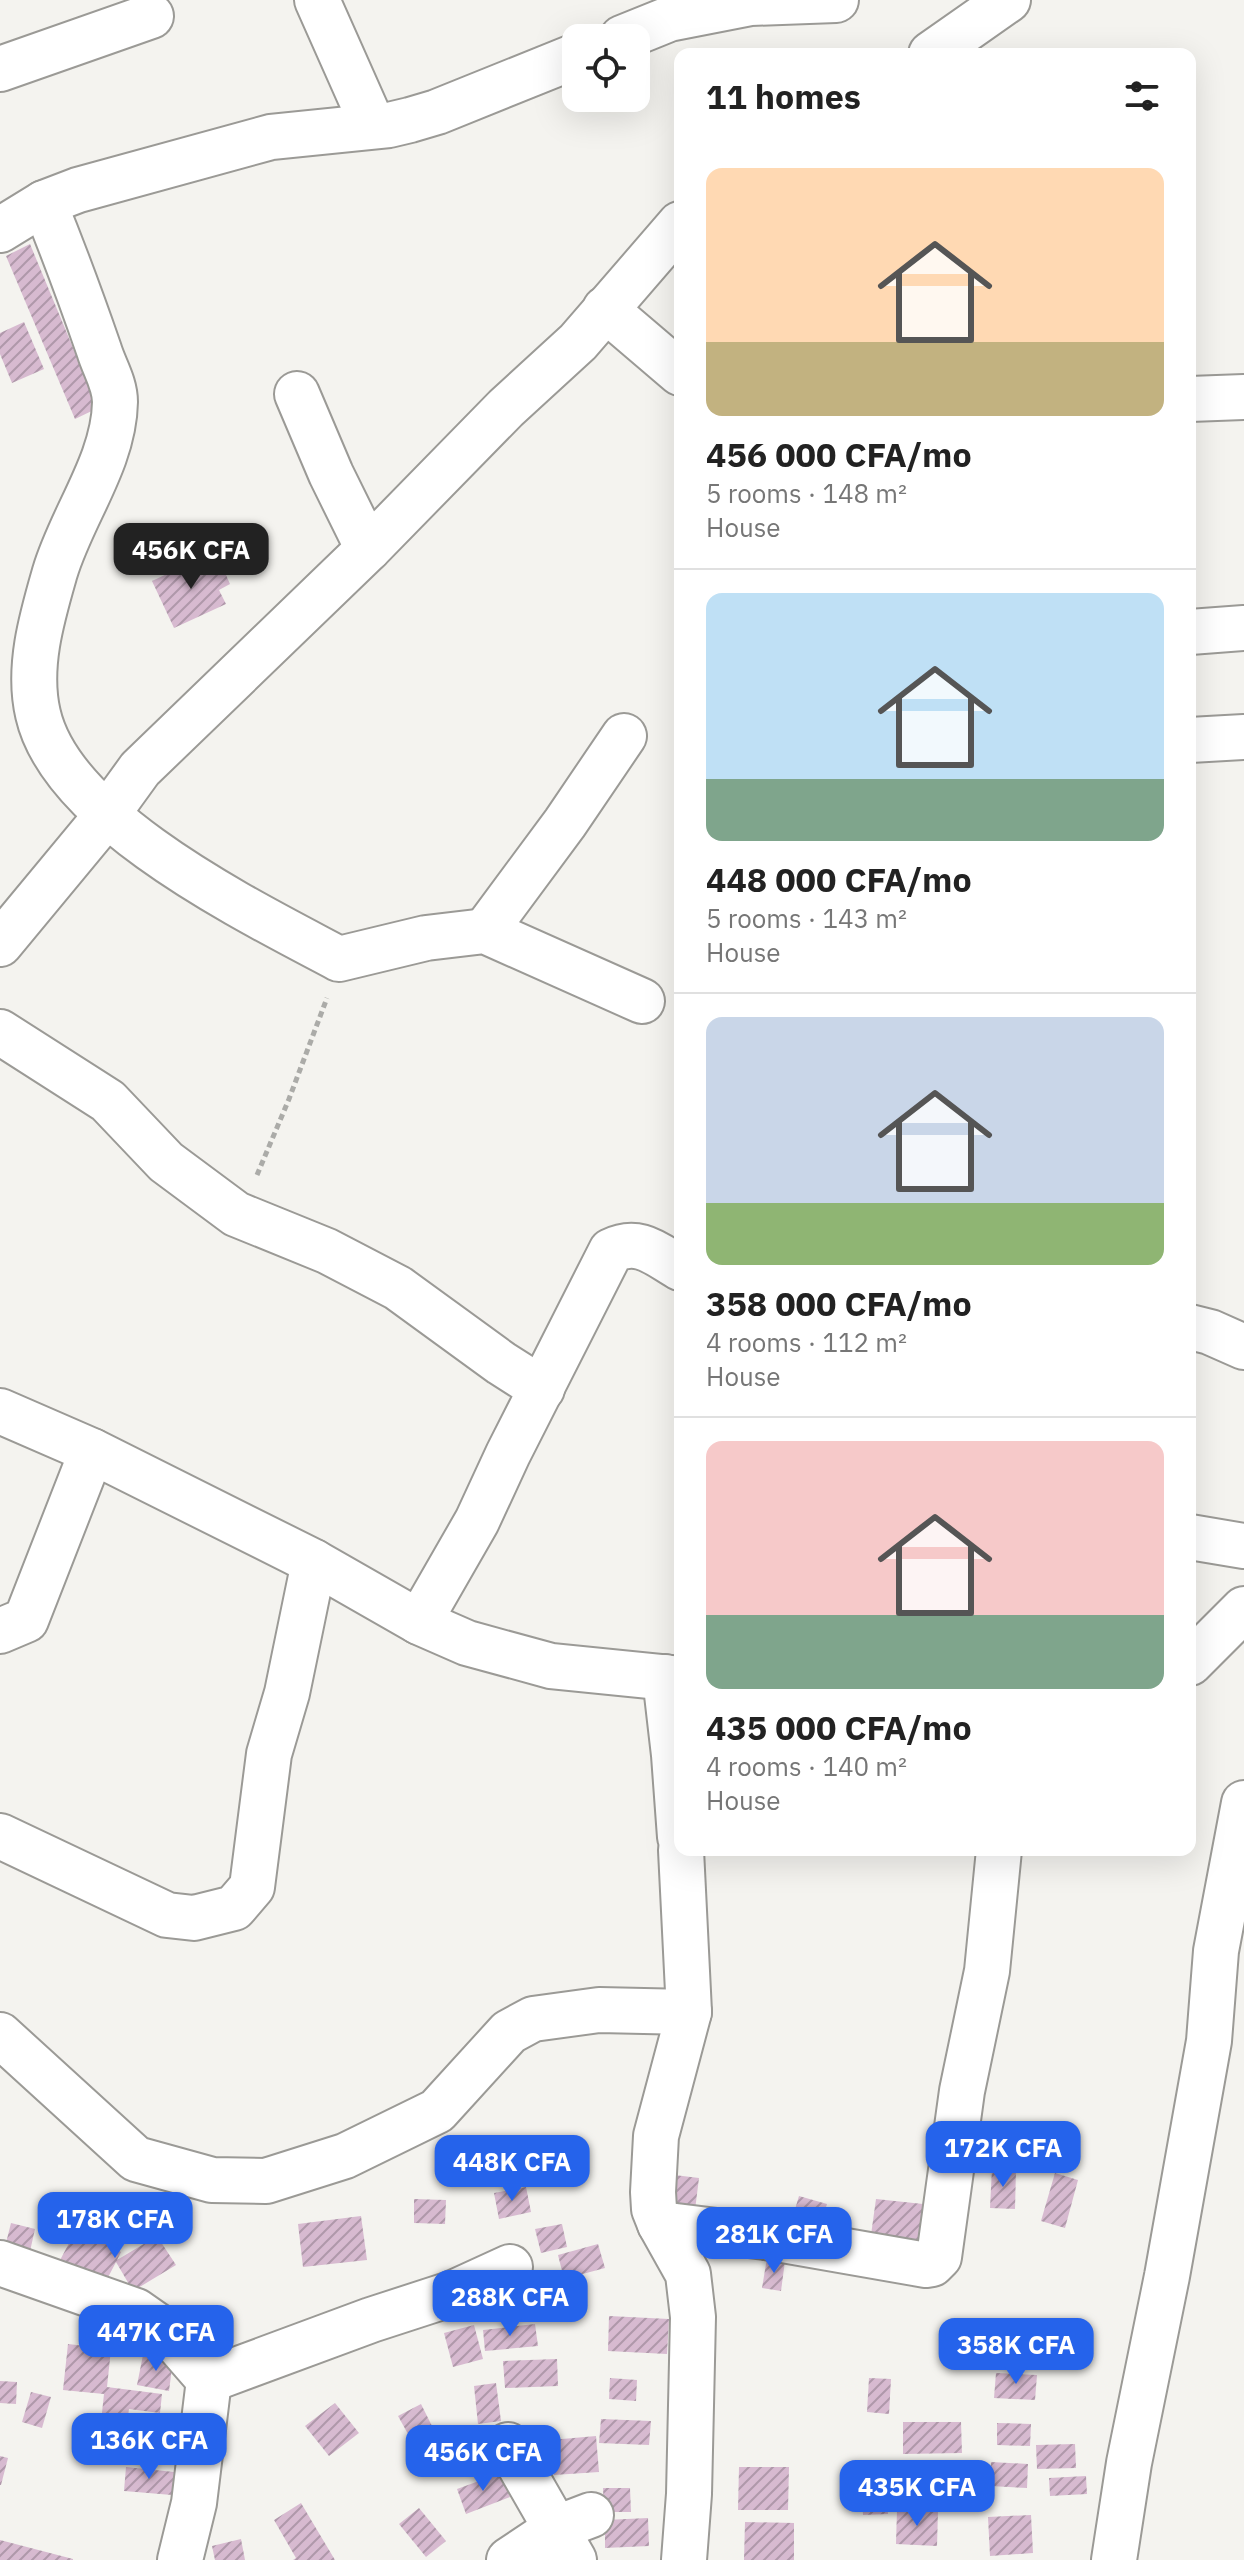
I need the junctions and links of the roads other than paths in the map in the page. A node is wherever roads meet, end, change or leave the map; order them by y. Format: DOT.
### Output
graph roads {
  1 [pos="317,0"];
  2 [pos="836,0"];
  3 [pos="1008,0"];
  4 [pos="750,2"];
  5 [pos="151,16"];
  6 [pos="650,27"];
  7 [pos="940,48"];
  8 [pos="562,62"];
  9 [pos="0,69"];
  10 [pos="373,126"];
  11 [pos="44,203"];
  12 [pos="0,230"];
  13 [pos="674,231"];
  14 [pos="605,309"];
  15 [pos="674,368"];
  16 [pos="297,394"];
  17 [pos="1244,397"];
  18 [pos="1196,399"];
  19 [pos="368,549"];
  20 [pos="1244,628"];
  21 [pos="1196,632"];
  22 [pos="624,736"];
  23 [pos="1244,737"];
  24 [pos="1196,740"];
  25 [pos="106,816"];
  26 [pos="485,931"];
  27 [pos="2,936"];
  28 [pos="642,1001"];
  29 [pos="0,1032"];
  30 [pos="674,1265"];
  31 [pos="1196,1328"];
  32 [pos="1244,1347"];
  33 [pos="542,1389"];
  34 [pos="0,1411"];
  35 [pos="92,1451"];
  36 [pos="1196,1538"];
  37 [pos="1244,1546"];
  38 [pos="314,1562"];
  39 [pos="1244,1609"];
  40 [pos="419,1622"];
  41 [pos="0,1631"];
  42 [pos="1196,1657"];
  43 [pos="672,1678"];
  44 [pos="674,1755"];
  45 [pos="1244,1803"];
  46 [pos="0,1836"];
  47 [pos="681,1856"];
  48 [pos="998,1856"];
  49 [pos="689,2012"];
  50 [pos="0,2035"];
  51 [pos="660,2224"];
  52 [pos="0,2263"];
  53 [pos="510,2267"];
  54 [pos="209,2380"];
  55 [pos="508,2445"];
  56 [pos="574,2534"];
  57 [pos="180,2560"];
  58 [pos="509,2560"];
  59 [pos="684,2560"];
  60 [pos="1114,2560"];
  1 -- 10 [label="street"];
  2 -- 4 [label="street"];
  3 -- 7 [label="street"];
  4 -- 6 [label="street"];
  5 -- 9 [label="street"];
  8 -- 10 [label="street"];
  10 -- 11 [label="street"];
  11 -- 12 [label="street"];
  11 -- 25 [label="street"];
  13 -- 14 [label="street"];
  14 -- 15 [label="street"];
  14 -- 19 [label="street"];
  16 -- 19 [label="street"];
  17 -- 18 [label="street"];
  19 -- 25 [label="street"];
  20 -- 21 [label="street"];
  22 -- 26 [label="street"];
  23 -- 24 [label="street"];
  25 -- 26 [label="street"];
  25 -- 27 [label="street"];
  26 -- 28 [label="street"];
  29 -- 33 [label="street"];
  30 -- 33 [label="street"];
  31 -- 32 [label="street"];
  33 -- 40 [label="street"];
  34 -- 35 [label="street"];
  35 -- 38 [label="street"];
  35 -- 41 [label="street"];
  36 -- 37 [label="street"];
  38 -- 40 [label="street"];
  38 -- 46 [label="street"];
  39 -- 42 [label="street"];
  40 -- 43 [label="street"];
  43 -- 44 [label="street"];
  45 -- 60 [label="street"];
  47 -- 49 [label="street"];
  48 -- 51 [label="street"];
  49 -- 50 [label="street"];
  49 -- 51 [label="street"];
  51 -- 59 [label="street"];
  52 -- 54 [label="street"];
  53 -- 54 [label="street"];
  54 -- 57 [label="street"];
  55 -- 56 [label="street"];
  56 -- 58 [label="street"];
}
